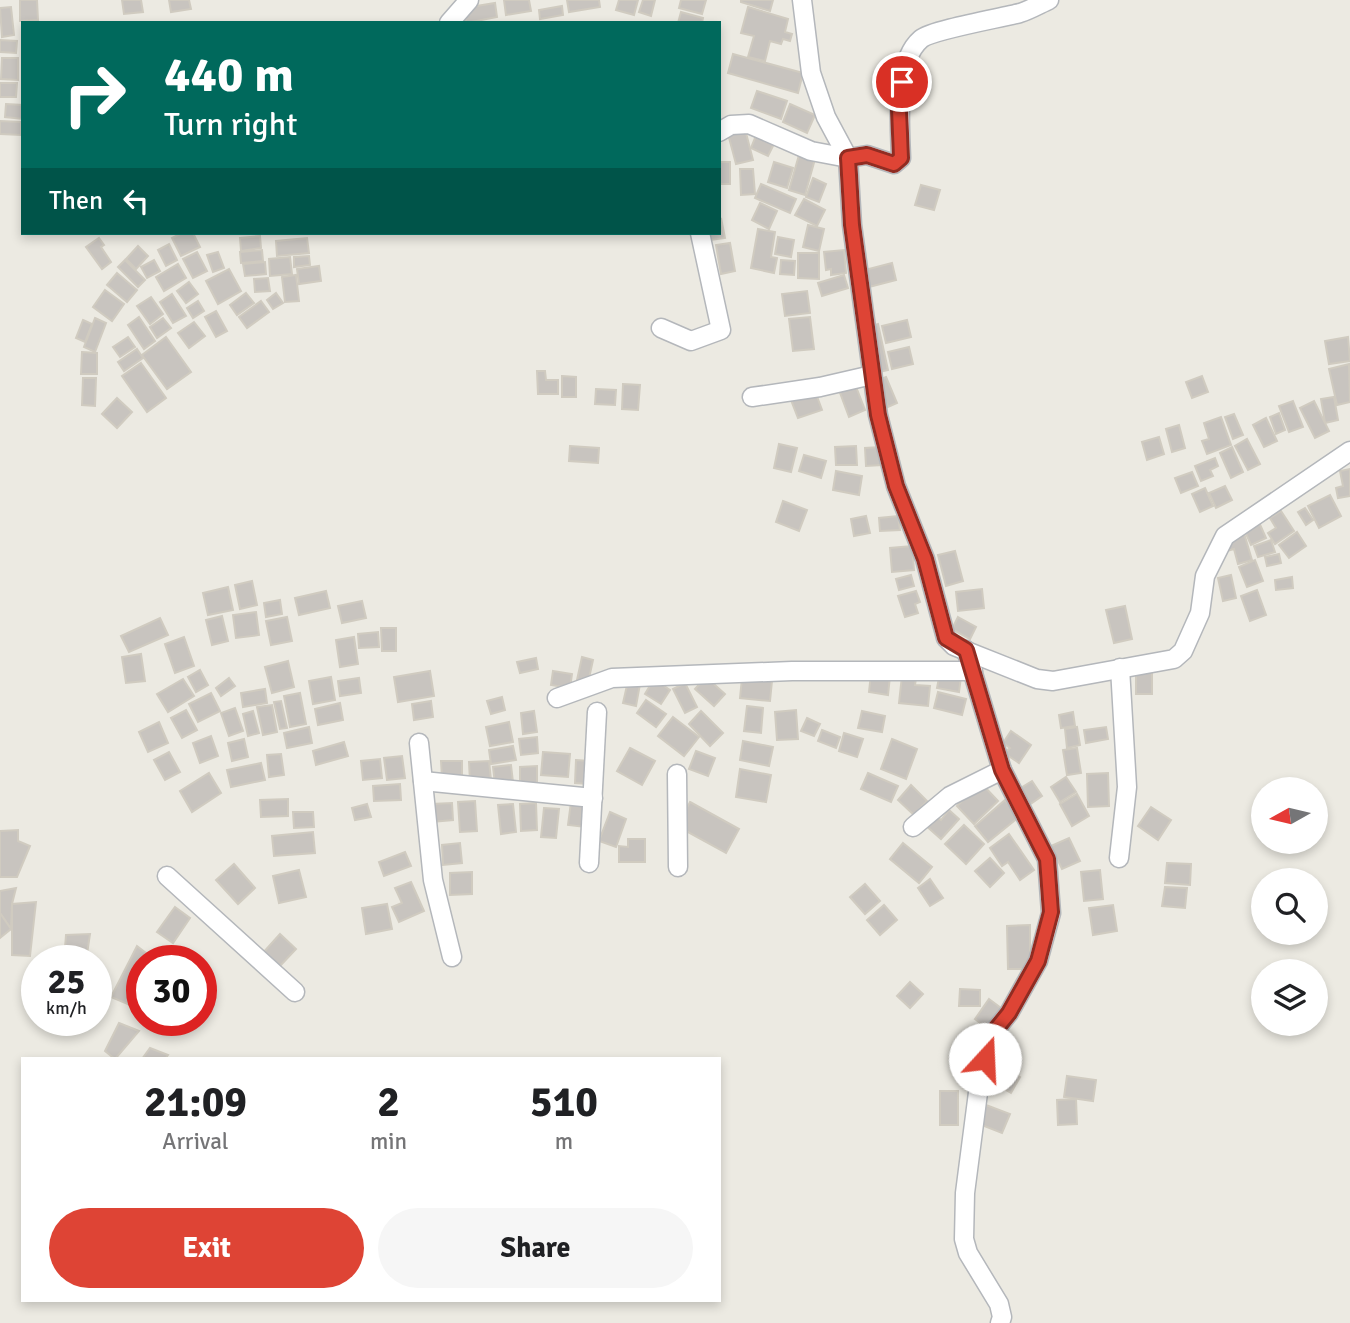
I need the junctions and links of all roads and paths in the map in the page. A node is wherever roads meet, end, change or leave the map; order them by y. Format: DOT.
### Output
graph roads {
  1 [pos="469,0"];
  2 [pos="802,0"];
  3 [pos="1049,0"];
  4 [pos="451,21"];
  5 [pos="721,131"];
  6 [pos="848,158"];
  7 [pos="701,235"];
  8 [pos="661,328"];
  9 [pos="872,375"];
  10 [pos="752,397"];
  11 [pos="1350,452"];
  12 [pos="966,650"];
  13 [pos="1120,668"];
  14 [pos="973,671"];
  15 [pos="557,698"];
  16 [pos="597,712"];
  17 [pos="419,743"];
  18 [pos="1002,770"];
  19 [pos="677,774"];
  20 [pos="423,781"];
  21 [pos="593,798"];
  22 [pos="914,827"];
  23 [pos="1119,858"];
  24 [pos="589,863"];
  25 [pos="678,867"];
  26 [pos="167,876"];
  27 [pos="452,957"];
  28 [pos="295,992"];
  29 [pos="1000,1323"];
  1 -- 4 [label="street"];
  2 -- 6 [label="street"];
  3 -- 6 [label="street"];
  5 -- 6 [label="street"];
  6 -- 9 [label="street"];
  7 -- 8 [label="street"];
  9 -- 10 [label="street"];
  9 -- 12 [label="street"];
  11 -- 13 [label="street"];
  12 -- 13 [label="street"];
  12 -- 14 [label="street"];
  13 -- 23 [label="street"];
  14 -- 15 [label="street"];
  14 -- 18 [label="street"];
  16 -- 21 [label="street"];
  17 -- 20 [label="street"];
  18 -- 22 [label="street"];
  18 -- 29 [label="street"];
  19 -- 25 [label="street"];
  20 -- 21 [label="street"];
  20 -- 27 [label="street"];
  21 -- 24 [label="street"];
  26 -- 28 [label="street"];
}
